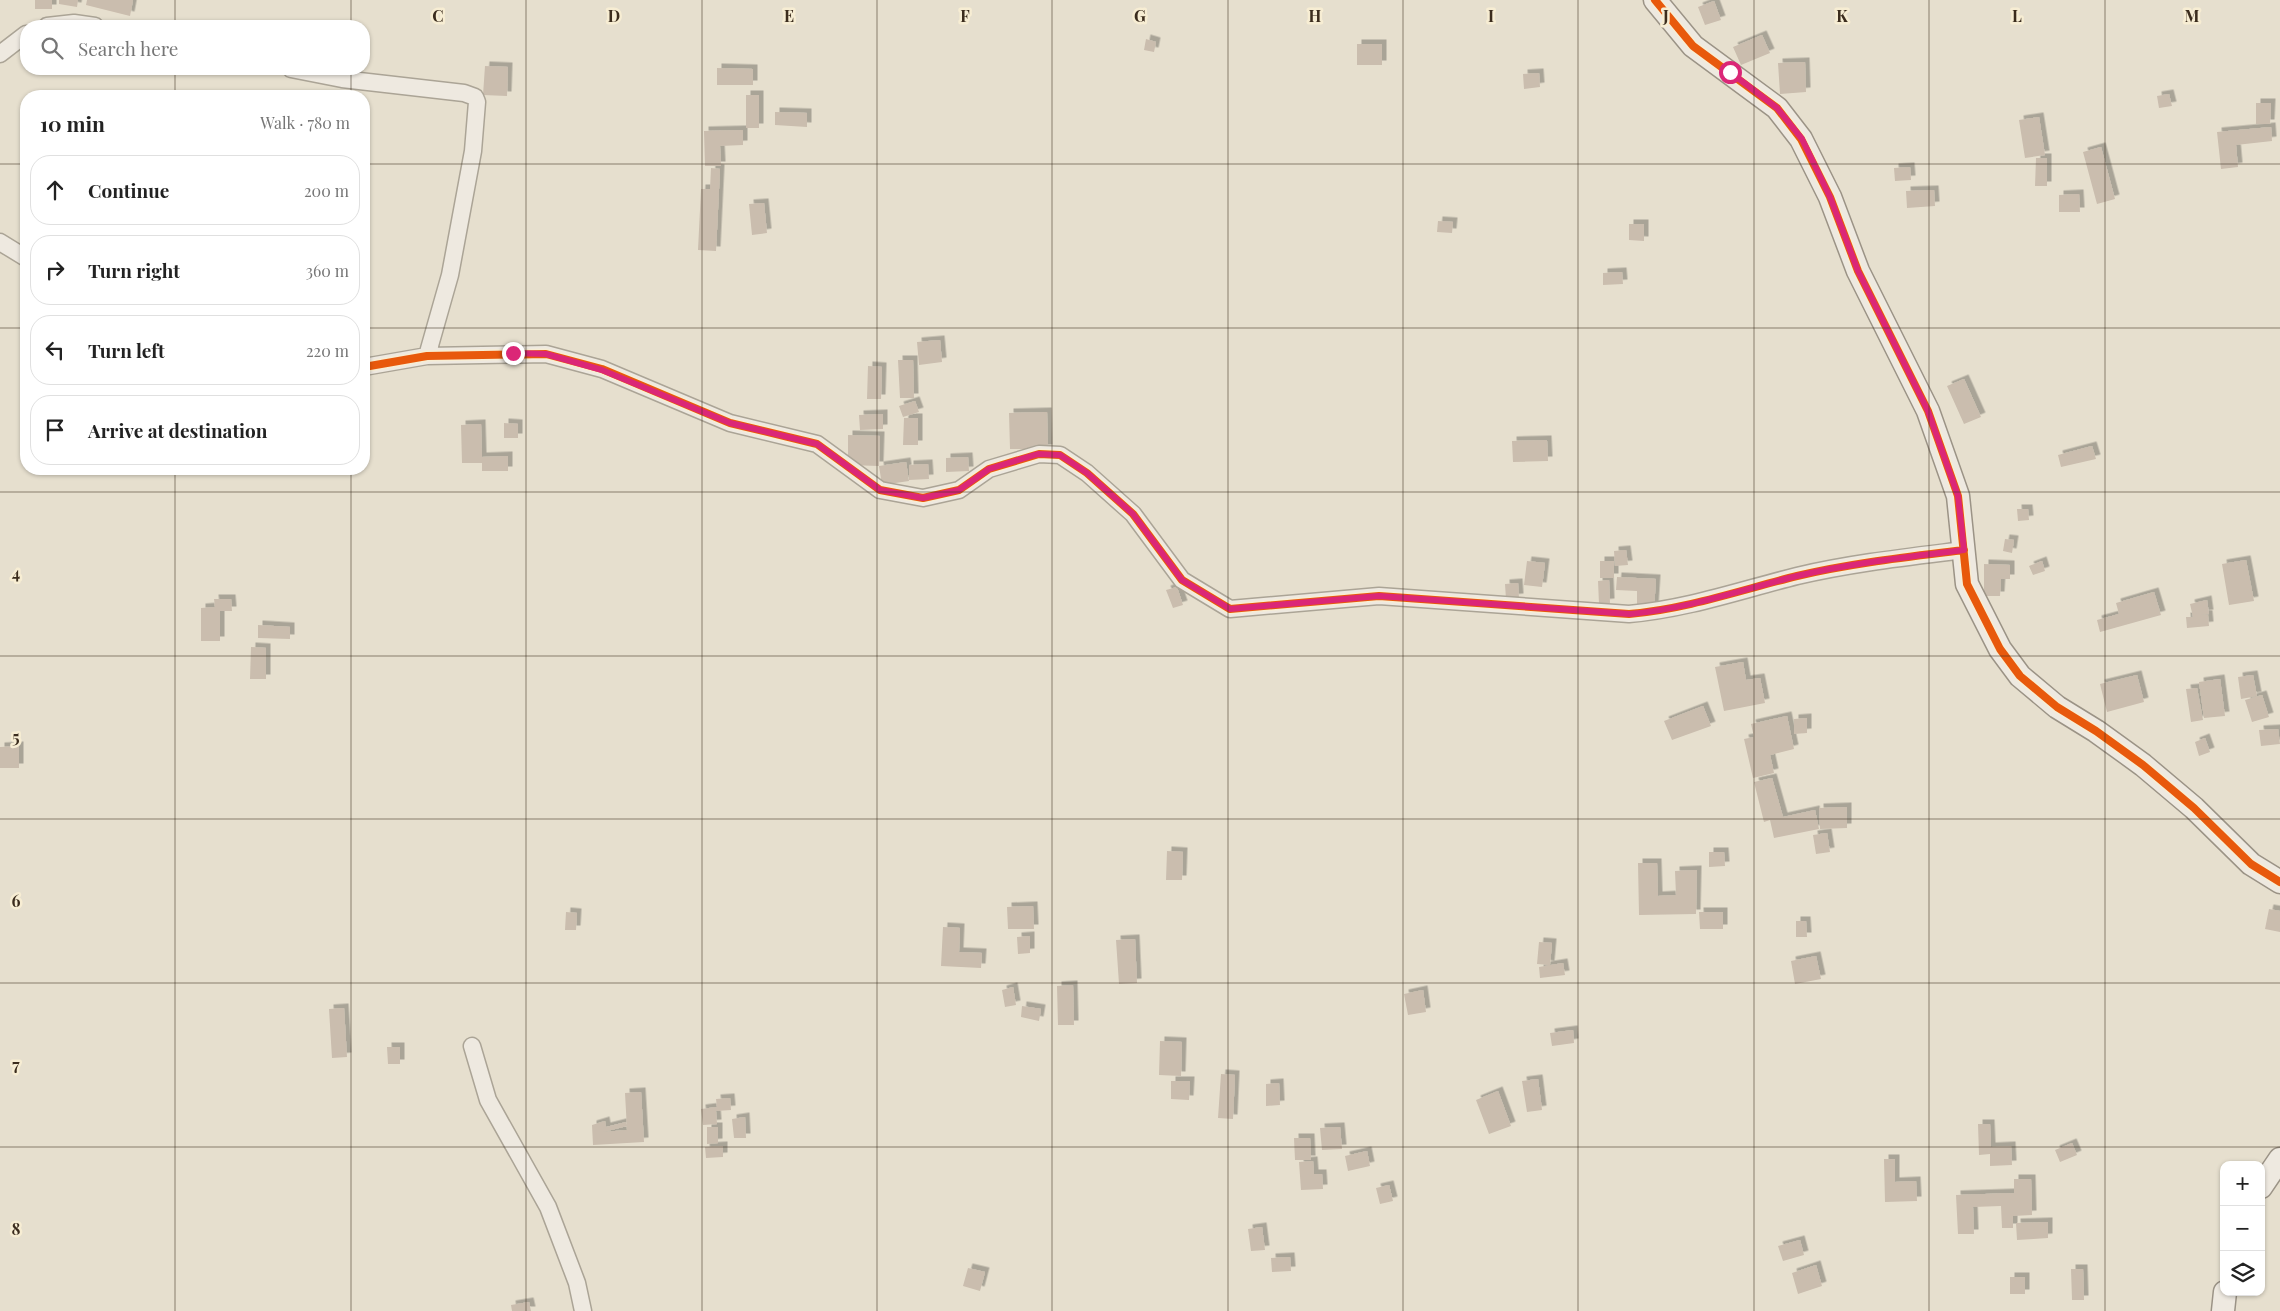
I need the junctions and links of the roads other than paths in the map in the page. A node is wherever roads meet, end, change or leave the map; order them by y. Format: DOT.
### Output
graph roads {
  1 [pos="1655,0"];
  2 [pos="20,39"];
  3 [pos="0,54"];
  4 [pos="322,75"];
  5 [pos="0,242"];
  6 [pos="20,254"];
  7 [pos="427,356"];
  8 [pos="370,366"];
  9 [pos="1964,550"];
  10 [pos="2280,882"];
  11 [pos="472,1046"];
  12 [pos="2280,1159"];
  13 [pos="2265,1181"];
  14 [pos="2225,1296"];
  15 [pos="583,1311"];
  16 [pos="2223,1311"];
  1 -- 9 [label="street"];
  2 -- 3 [label="street"];
  4 -- 7 [label="street"];
  5 -- 6 [label="street"];
  7 -- 8 [label="street"];
  7 -- 9 [label="street"];
  9 -- 10 [label="street"];
  11 -- 15 [label="street"];
  12 -- 13 [label="street"];
  14 -- 16 [label="street"];
}
